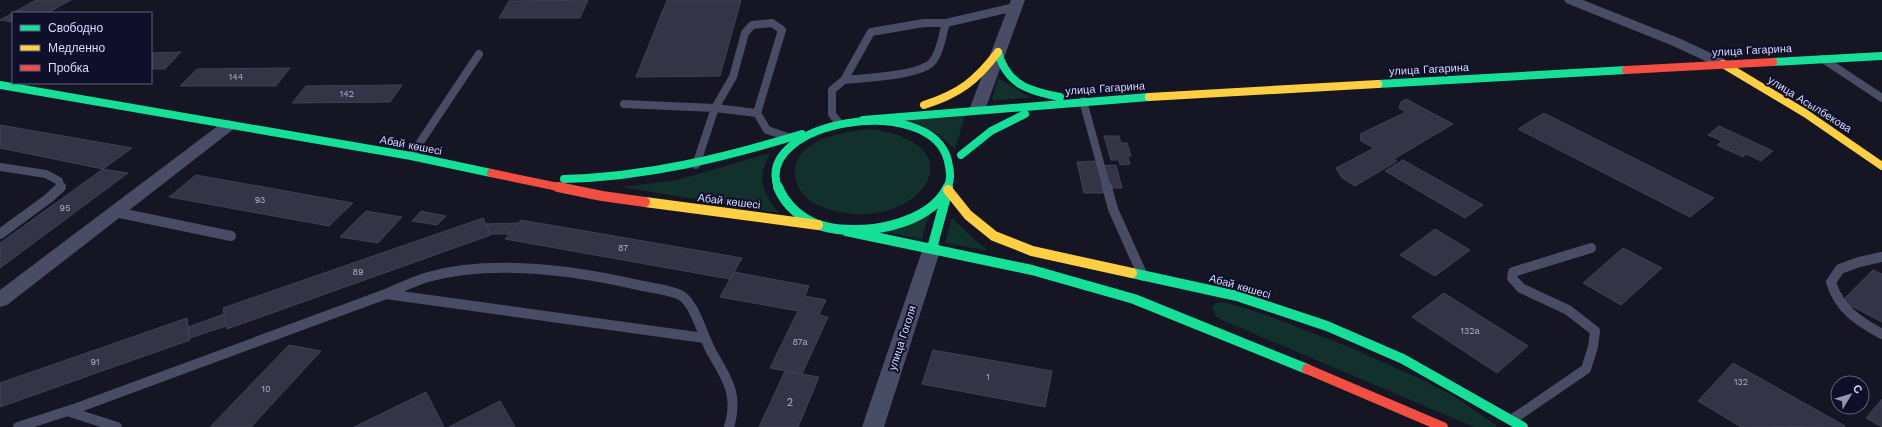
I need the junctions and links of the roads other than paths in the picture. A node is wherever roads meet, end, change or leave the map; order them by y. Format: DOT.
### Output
graph roads {
  1 [pos="1571,0"];
  2 [pos="1016,4"];
  3 [pos="946,23"];
  4 [pos="998,52"];
  5 [pos="479,54"];
  6 [pos="1879,58"];
  7 [pos="1823,59"];
  8 [pos="1723,64"];
  9 [pos="844,80"];
  10 [pos="0,85"];
  11 [pos="1882,98"];
  12 [pos="1083,101"];
  13 [pos="624,104"];
  14 [pos="715,108"];
  15 [pos="757,113"];
  16 [pos="976,114"];
  17 [pos="863,120"];
  18 [pos="839,123"];
  19 [pos="229,125"];
  20 [pos="820,129"];
  21 [pos="791,138"];
  22 [pos="966,140"];
  23 [pos="961,155"];
  24 [pos="411,156"];
  25 [pos="1881,164"];
  26 [pos="696,165"];
  27 [pos="0,168"];
  28 [pos="517,178"];
  29 [pos="952,179"];
  30 [pos="948,190"];
  31 [pos="115,212"];
  32 [pos="818,225"];
  33 [pos="846,230"];
  34 [pos="0,234"];
  35 [pos="231,236"];
  36 [pos="932,248"];
  37 [pos="1591,248"];
  38 [pos="1882,257"];
  39 [pos="1143,276"];
  40 [pos="386,294"];
  41 [pos="0,300"];
  42 [pos="1882,334"];
  43 [pos="704,338"];
  44 [pos="67,411"];
  45 [pos="1512,420"];
  46 [pos="18,427"];
  47 [pos="116,427"];
  48 [pos="729,427"];
  49 [pos="873,427"];
  50 [pos="1443,427"];
  51 [pos="1523,427"];
  1 -- 8 [label="street"];
  2 -- 3 [label="lane"];
  2 -- 4 [label="street"];
  3 -- 9 [label="lane"];
  3 -- 9 [label="lane"];
  4 -- 12 [label="main road"];
  4 -- 16 [label="street"];
  4 -- 17 [label="main road"];
  5 -- 24 [label="lane"];
  6 -- 7 [label="main road, улица Гагарина"];
  7 -- 8 [label="main road, улица Гагарина"];
  7 -- 11 [label="lane"];
  8 -- 12 [label="main road, улица Гагарина"];
  8 -- 25 [label="main road, улица Асылбекова"];
  9 -- 18 [label="lane"];
  10 -- 19 [label="main road, Абай көшесі"];
  12 -- 16 [label="main road, улица Гагарина"];
  12 -- 23 [label="main road"];
  12 -- 39 [label="lane"];
  13 -- 14 [label="lane"];
  14 -- 15 [label="lane"];
  14 -- 15 [label="lane"];
  14 -- 26 [label="lane"];
  15 -- 21 [label="lane"];
  16 -- 17 [label="main road, улица Гагарина"];
  17 -- 18 [label="main road"];
  17 -- 29 [label="main road"];
  18 -- 20 [label="main road"];
  19 -- 24 [label="main road, Абай көшесі"];
  19 -- 31 [label="street"];
  20 -- 21 [label="main road"];
  20 -- 32 [label="main road"];
  21 -- 26 [label="main road"];
  22 -- 23 [label="main road"];
  23 -- 29 [label="main road"];
  24 -- 28 [label="main road, Абай көшесі"];
  26 -- 28 [label="main road"];
  27 -- 34 [label="lane"];
  28 -- 32 [label="main road, Абай көшесі"];
  29 -- 30 [label="main road"];
  30 -- 33 [label="main road"];
  30 -- 36 [label="main road"];
  30 -- 39 [label="main road, Абай көшесі"];
  31 -- 35 [label="lane"];
  31 -- 41 [label="street"];
  32 -- 33 [label="main road, Абай көшесі"];
  33 -- 36 [label="main road"];
  36 -- 49 [label="street, улица Гоголя"];
  36 -- 50 [label="main road"];
  37 -- 45 [label="lane"];
  38 -- 42 [label="lane"];
  39 -- 45 [label="main road, Абай көшесі"];
  40 -- 43 [label="lane"];
  40 -- 43 [label="lane"];
  40 -- 44 [label="lane"];
  43 -- 48 [label="lane"];
  44 -- 46 [label="lane"];
  44 -- 47 [label="lane"];
  45 -- 51 [label="main road, Абай көшесі"];
}
